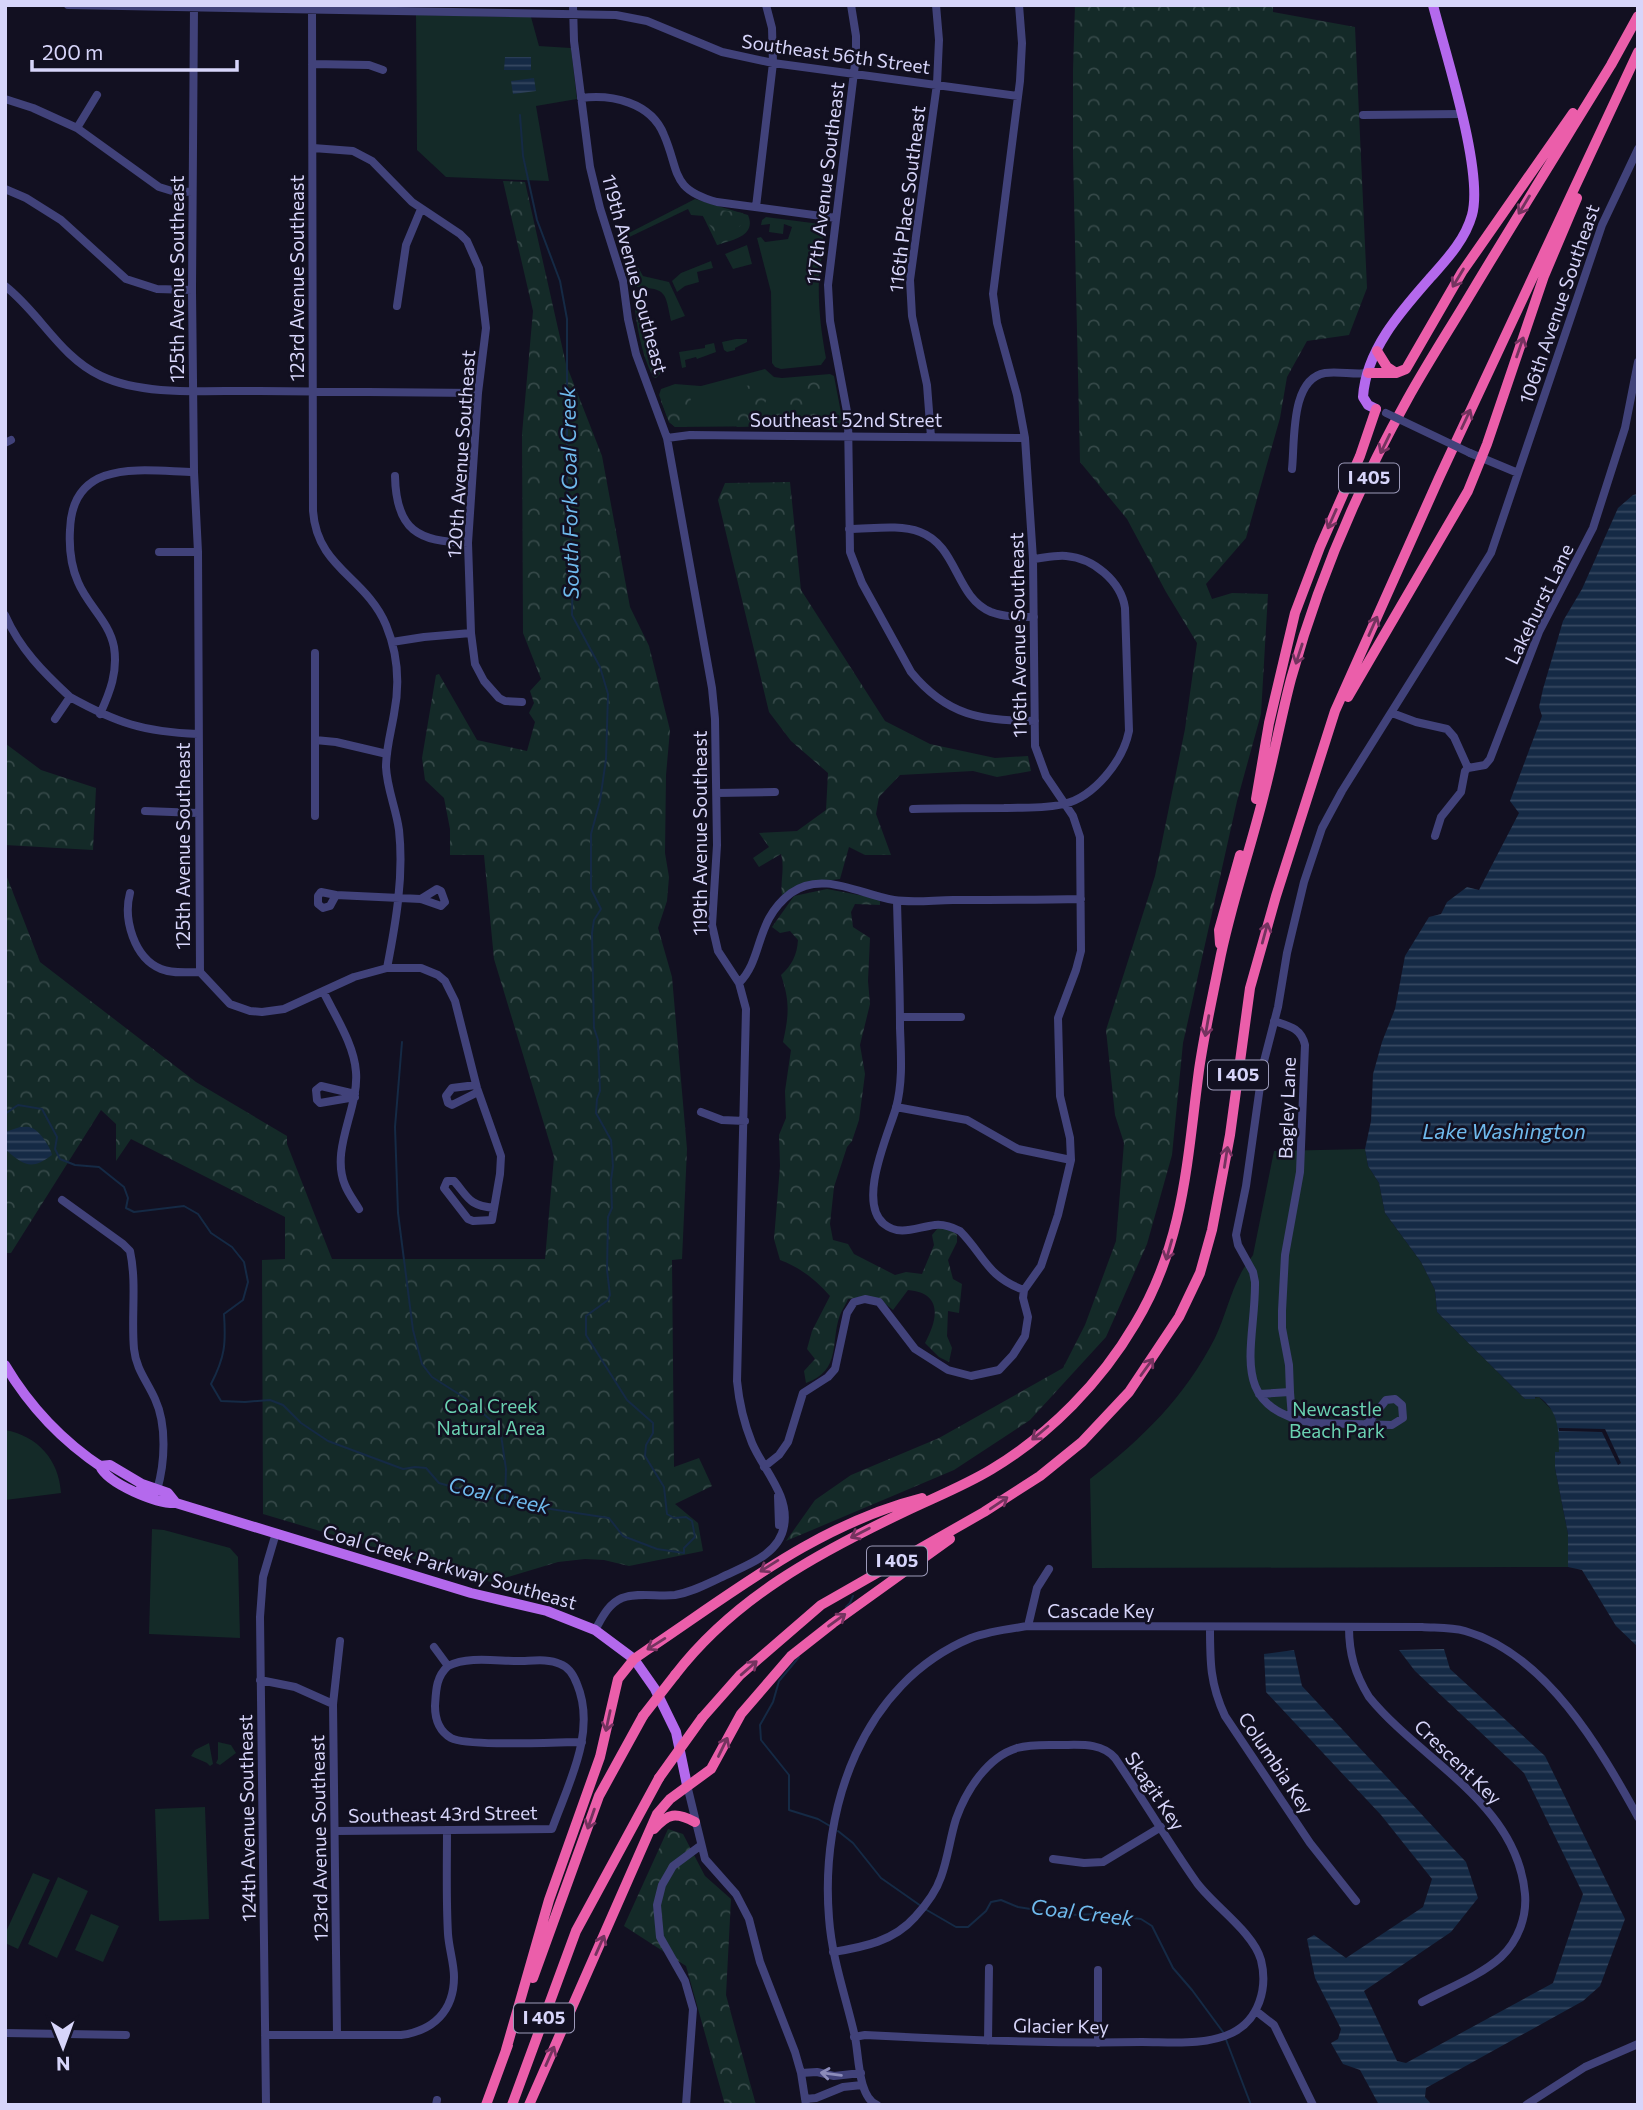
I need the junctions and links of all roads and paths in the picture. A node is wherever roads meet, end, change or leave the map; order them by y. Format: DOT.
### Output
graph roads {
  1 [pos="68,5"];
  2 [pos="766,5"];
  3 [pos="852,5"];
  4 [pos="936,5"];
  5 [pos="1018,5"];
  6 [pos="1433,5"];
  7 [pos="117,6"];
  8 [pos="194,6"];
  9 [pos="312,7"];
  10 [pos="413,9"];
  11 [pos="572,10"];
  12 [pos="1638,16"];
  13 [pos="1623,42"];
  14 [pos="1638,52"];
  15 [pos="773,63"];
  16 [pos="312,64"];
  17 [pos="383,70"];
  18 [pos="854,74"];
  19 [pos="937,84"];
  20 [pos="97,95"];
  21 [pos="1018,96"];
  22 [pos="580,98"];
  23 [pos="5,99"];
  24 [pos="1614,101"];
  25 [pos="1461,114"];
  26 [pos="1363,115"];
  27 [pos="77,128"];
  28 [pos="313,148"];
  29 [pos="1638,149"];
  30 [pos="5,189"];
  31 [pos="192,191"];
  32 [pos="756,207"];
  33 [pos="421,209"];
  34 [pos="836,218"];
  35 [pos="5,286"];
  36 [pos="192,289"];
  37 [pos="397,306"];
  38 [pos="1377,351"];
  39 [pos="1638,362"];
  40 [pos="1368,373"];
  41 [pos="1396,373"];
  42 [pos="193,390"];
  43 [pos="313,391"];
  44 [pos="478,393"];
  45 [pos="1381,411"];
  46 [pos="849,436"];
  47 [pos="931,437"];
  48 [pos="667,438"];
  49 [pos="1025,438"];
  50 [pos="1481,458"];
  51 [pos="1292,469"];
  52 [pos="194,472"];
  53 [pos="1518,473"];
  54 [pos="395,476"];
  55 [pos="849,529"];
  56 [pos="468,543"];
  57 [pos="159,552"];
  58 [pos="198,552"];
  59 [pos="1033,559"];
  60 [pos="5,615"];
  61 [pos="1034,617"];
  62 [pos="471,634"];
  63 [pos="392,642"];
  64 [pos="315,653"];
  65 [pos="70,697"];
  66 [pos="522,702"];
  67 [pos="1335,711"];
  68 [pos="1392,713"];
  69 [pos="100,714"];
  70 [pos="55,719"];
  71 [pos="1035,721"];
  72 [pos="198,734"];
  73 [pos="315,740"];
  74 [pos="387,754"];
  75 [pos="1468,768"];
  76 [pos="775,792"];
  77 [pos="717,793"];
  78 [pos="1066,804"];
  79 [pos="913,809"];
  80 [pos="145,811"];
  81 [pos="198,813"];
  82 [pos="315,816"];
  83 [pos="1435,836"];
  84 [pos="130,893"];
  85 [pos="336,895"];
  86 [pos="399,898"];
  87 [pos="421,899"];
  88 [pos="1081,899"];
  89 [pos="897,901"];
  90 [pos="1220,959"];
  91 [pos="387,968"];
  92 [pos="200,972"];
  93 [pos="739,984"];
  94 [pos="323,991"];
  95 [pos="900,1017"];
  96 [pos="961,1017"];
  97 [pos="1274,1021"];
  98 [pos="896,1107"];
  99 [pos="701,1112"];
  100 [pos="745,1121"];
  101 [pos="1071,1160"];
  102 [pos="62,1200"];
  103 [pos="494,1208"];
  104 [pos="359,1209"];
  105 [pos="1024,1290"];
  106 [pos="6,1368"];
  107 [pos="1290,1392"];
  108 [pos="1259,1394"];
  109 [pos="1292,1419"];
  110 [pos="1367,1424"];
  111 [pos="100,1466"];
  112 [pos="764,1466"];
  113 [pos="988,1471"];
  114 [pos="157,1489"];
  115 [pos="176,1503"];
  116 [pos="973,1519"];
  117 [pos="276,1533"];
  118 [pos="1049,1569"];
  119 [pos="1028,1626"];
  120 [pos="1210,1627"];
  121 [pos="1349,1627"];
  122 [pos="595,1630"];
  123 [pos="340,1641"];
  124 [pos="434,1647"];
  125 [pos="634,1660"];
  126 [pos="449,1666"];
  127 [pos="260,1680"];
  128 [pos="333,1704"];
  129 [pos="582,1742"];
  130 [pos="687,1785"];
  131 [pos="1638,1817"];
  132 [pos="695,1822"];
  133 [pos="1161,1827"];
  134 [pos="335,1830"];
  135 [pos="447,1830"];
  136 [pos="649,1833"];
  137 [pos="700,1846"];
  138 [pos="1053,1860"];
  139 [pos="1356,1901"];
  140 [pos="833,1952"];
  141 [pos="989,1968"];
  142 [pos="1098,1970"];
  143 [pos="1422,2002"];
  144 [pos="1256,2011"];
  145 [pos="5,2033"];
  146 [pos="126,2035"];
  147 [pos="265,2035"];
  148 [pos="337,2035"];
  149 [pos="854,2037"];
  150 [pos="988,2041"];
  151 [pos="1098,2043"];
  152 [pos="1638,2044"];
  153 [pos="506,2050"];
  154 [pos="801,2073"];
  155 [pos="861,2073"];
  156 [pos="862,2085"];
  157 [pos="805,2102"];
  158 [pos="266,2105"];
  159 [pos="486,2105"];
  160 [pos="512,2105"];
  161 [pos="529,2105"];
  162 [pos="686,2105"];
  163 [pos="877,2105"];
  164 [pos="1313,2105"];
  165 [pos="1526,2105"];
  1 -- 7 [label="street, Southeast 56th Street"];
  2 -- 15 [label="street"];
  3 -- 18 [label="street, 117th Avenue Southeast"];
  4 -- 19 [label="street, 116th Place Southeast"];
  5 -- 21 [label="street, 116th Avenue Southeast"];
  6 -- 25 [label="main road"];
  7 -- 8 [label="street, Southeast 56th Street"];
  8 -- 9 [label="street, Southeast 56th Street"];
  8 -- 31 [label="street, 125th Avenue Southeast"];
  9 -- 10 [label="street, Southeast 56th Street"];
  9 -- 16 [label="street, 123rd Avenue Southeast"];
  10 -- 11 [label="street, Southeast 56th Street"];
  11 -- 15 [label="street, Southeast 56th Street"];
  11 -- 22 [label="street, 119th Avenue Southeast"];
  12 -- 13 [label="highway, I 405"];
  13 -- 41 [label="highway, one-way"];
  13 -- 90 [label="highway, I 405, one-way"];
  14 -- 24 [label="highway, I 405"];
  15 -- 18 [label="street, Southeast 56th Street"];
  15 -- 32 [label="street"];
  16 -- 17 [label="street"];
  16 -- 28 [label="street, 123rd Avenue Southeast"];
  18 -- 19 [label="street, Southeast 56th Street"];
  18 -- 34 [label="street, 117th Avenue Southeast"];
  19 -- 21 [label="street, Southeast 56th Street"];
  19 -- 47 [label="street, 116th Place Southeast"];
  20 -- 27 [label="street"];
  21 -- 49 [label="street, 116th Avenue Southeast"];
  22 -- 32 [label="street"];
  22 -- 48 [label="street, 119th Avenue Southeast"];
  23 -- 27 [label="street"];
  50 -- 24 [label="highway, one-way"];
  67 -- 24 [label="highway, I 405, one-way"];
  25 -- 26 [label="street"];
  25 -- 38 [label="main road"];
  27 -- 31 [label="street"];
  28 -- 33 [label="street, 120th Avenue Southeast"];
  28 -- 43 [label="street, 123rd Avenue Southeast"];
  29 -- 53 [label="street, 106th Avenue Southeast"];
  30 -- 36 [label="street"];
  31 -- 36 [label="street, 125th Avenue Southeast"];
  32 -- 34 [label="street"];
  33 -- 37 [label="street"];
  33 -- 44 [label="street, 120th Avenue Southeast"];
  34 -- 46 [label="street, 117th Avenue Southeast"];
  35 -- 42 [label="street"];
  36 -- 42 [label="street, 125th Avenue Southeast"];
  38 -- 40 [label="main road"];
  38 -- 41 [label="highway"];
  39 -- 75 [label="street, Lakehurst Lane"];
  40 -- 41 [label="highway"];
  40 -- 45 [label="main road"];
  40 -- 51 [label="street"];
  42 -- 43 [label="street"];
  42 -- 52 [label="street, 125th Avenue Southeast"];
  43 -- 44 [label="street"];
  43 -- 63 [label="street, 123rd Avenue Southeast"];
  44 -- 56 [label="street, 120th Avenue Southeast"];
  45 -- 50 [label="street, bridge"];
  45 -- 90 [label="highway, one-way"];
  46 -- 47 [label="street, Southeast 52nd Street"];
  46 -- 48 [label="street, Southeast 52nd Street"];
  46 -- 55 [label="street, 117th Avenue Southeast"];
  47 -- 49 [label="street, Southeast 52nd Street"];
  48 -- 77 [label="street, 119th Avenue Southeast"];
  49 -- 59 [label="street, 116th Avenue Southeast"];
  50 -- 53 [label="street"];
  50 -- 67 [label="highway"];
  52 -- 58 [label="street, 125th Avenue Southeast"];
  52 -- 69 [label="street"];
  53 -- 68 [label="street, 106th Avenue Southeast"];
  54 -- 56 [label="street"];
  55 -- 61 [label="street"];
  55 -- 71 [label="street, 117th Avenue Southeast"];
  56 -- 62 [label="street, 120th Avenue Southeast"];
  57 -- 58 [label="street"];
  58 -- 72 [label="street, 125th Avenue Southeast"];
  59 -- 61 [label="street, 116th Avenue Southeast"];
  59 -- 78 [label="street"];
  60 -- 65 [label="street"];
  61 -- 71 [label="street, 116th Avenue Southeast"];
  62 -- 63 [label="street"];
  62 -- 66 [label="street, 120th Avenue Southeast"];
  63 -- 74 [label="street"];
  64 -- 73 [label="street"];
  65 -- 69 [label="street"];
  65 -- 70 [label="street"];
  116 -- 67 [label="highway, I 405, one-way"];
  68 -- 75 [label="street"];
  68 -- 97 [label="street, 106th Avenue Southeast"];
  69 -- 72 [label="street"];
  71 -- 78 [label="street, 116th Avenue Southeast"];
  72 -- 81 [label="street, 125th Avenue Southeast"];
  73 -- 74 [label="street"];
  73 -- 82 [label="street"];
  74 -- 86 [label="street"];
  75 -- 83 [label="street"];
  76 -- 77 [label="street"];
  77 -- 93 [label="street, 119th Avenue Southeast"];
  78 -- 79 [label="street"];
  78 -- 88 [label="street, 116th Avenue Southeast"];
  80 -- 81 [label="street"];
  81 -- 92 [label="street, 125th Avenue Southeast"];
  84 -- 92 [label="street"];
  85 -- 86 [label="street"];
  86 -- 87 [label="street"];
  86 -- 91 [label="street"];
  88 -- 89 [label="street"];
  88 -- 101 [label="street, 116th Avenue Southeast"];
  89 -- 93 [label="street"];
  89 -- 95 [label="street"];
  90 -- 113 [label="highway, I 405, one-way"];
  91 -- 94 [label="street"];
  91 -- 103 [label="street"];
  92 -- 94 [label="street"];
  93 -- 100 [label="street, 119th Avenue Southeast"];
  94 -- 104 [label="street"];
  95 -- 96 [label="street"];
  95 -- 98 [label="street"];
  97 -- 107 [label="street, Bagley Lane"];
  97 -- 108 [label="street, 106th Avenue Southeast"];
  98 -- 101 [label="street"];
  98 -- 105 [label="street"];
  99 -- 100 [label="street"];
  100 -- 112 [label="street, 119th Avenue Southeast"];
  101 -- 105 [label="street, 116th Avenue Southeast"];
  102 -- 114 [label="street"];
  103 -- 103 [label="street"];
  105 -- 112 [label="street"];
  106 -- 111 [label="main road, Coal Creek Parkway Southeast"];
  107 -- 108 [label="street"];
  107 -- 109 [label="street, Bagley Lane"];
  108 -- 109 [label="street"];
  109 -- 110 [label="street"];
  110 -- 110 [label="street"];
  111 -- 114 [label="main road"];
  111 -- 115 [label="main road, Coal Creek Parkway Southeast"];
  112 -- 122 [label="street, 119th Avenue Southeast"];
  113 -- 125 [label="highway, one-way"];
  113 -- 153 [label="highway, I 405, one-way, bridge"];
  114 -- 115 [label="main road, Coal Creek Parkway Southeast"];
  115 -- 117 [label="main road, Coal Creek Parkway Southeast"];
  130 -- 116 [label="highway, one-way"];
  160 -- 116 [label="highway, I 405, one-way, bridge"];
  117 -- 122 [label="main road, Coal Creek Parkway Southeast"];
  117 -- 127 [label="street, 124th Avenue Southeast"];
  118 -- 119 [label="street"];
  119 -- 120 [label="street, Cascade Key"];
  119 -- 140 [label="street, Cascade Key"];
  120 -- 121 [label="street, Cascade Key"];
  120 -- 139 [label="street, Columbia Key"];
  121 -- 131 [label="street, Cascade Key"];
  121 -- 143 [label="street, Crescent Key"];
  122 -- 125 [label="main road, Coal Creek Parkway Southeast"];
  123 -- 128 [label="street, 123rd Avenue Southeast"];
  124 -- 126 [label="street"];
  125 -- 130 [label="main road, Coal Creek Parkway Southeast"];
  125 -- 153 [label="highway, one-way"];
  126 -- 129 [label="street"];
  126 -- 129 [label="street"];
  127 -- 128 [label="street"];
  127 -- 147 [label="street, 124th Avenue Southeast"];
  128 -- 134 [label="street, 123rd Avenue Southeast"];
  129 -- 135 [label="street, Southeast 43rd Street"];
  130 -- 132 [label="street, Coal Creek Parkway Southeast"];
  130 -- 136 [label="highway"];
  132 -- 136 [label="highway"];
  132 -- 137 [label="street, Coal Creek Parkway Southeast"];
  133 -- 138 [label="street"];
  133 -- 140 [label="street, Skagit Key"];
  133 -- 144 [label="street, Skagit Key"];
  134 -- 135 [label="street, Southeast 43rd Street"];
  134 -- 148 [label="street, 123rd Avenue Southeast"];
  135 -- 148 [label="street"];
  161 -- 136 [label="highway, one-way"];
  137 -- 154 [label="street"];
  137 -- 162 [label="street"];
  140 -- 149 [label="street, Cascade Key"];
  141 -- 150 [label="street"];
  142 -- 151 [label="street"];
  144 -- 151 [label="street, Glacier Key"];
  144 -- 164 [label="street"];
  145 -- 146 [label="street"];
  147 -- 148 [label="street"];
  147 -- 158 [label="street, 124th Avenue Southeast"];
  149 -- 150 [label="street, Glacier Key"];
  149 -- 155 [label="street, Cascade Key"];
  150 -- 151 [label="street, Glacier Key"];
  152 -- 165 [label="street"];
  153 -- 159 [label="highway, I 405"];
  155 -- 154 [label="street, one-way"];
  154 -- 157 [label="street"];
  155 -- 156 [label="street, Cascade Key"];
  156 -- 157 [label="street"];
  156 -- 163 [label="street"];
}
